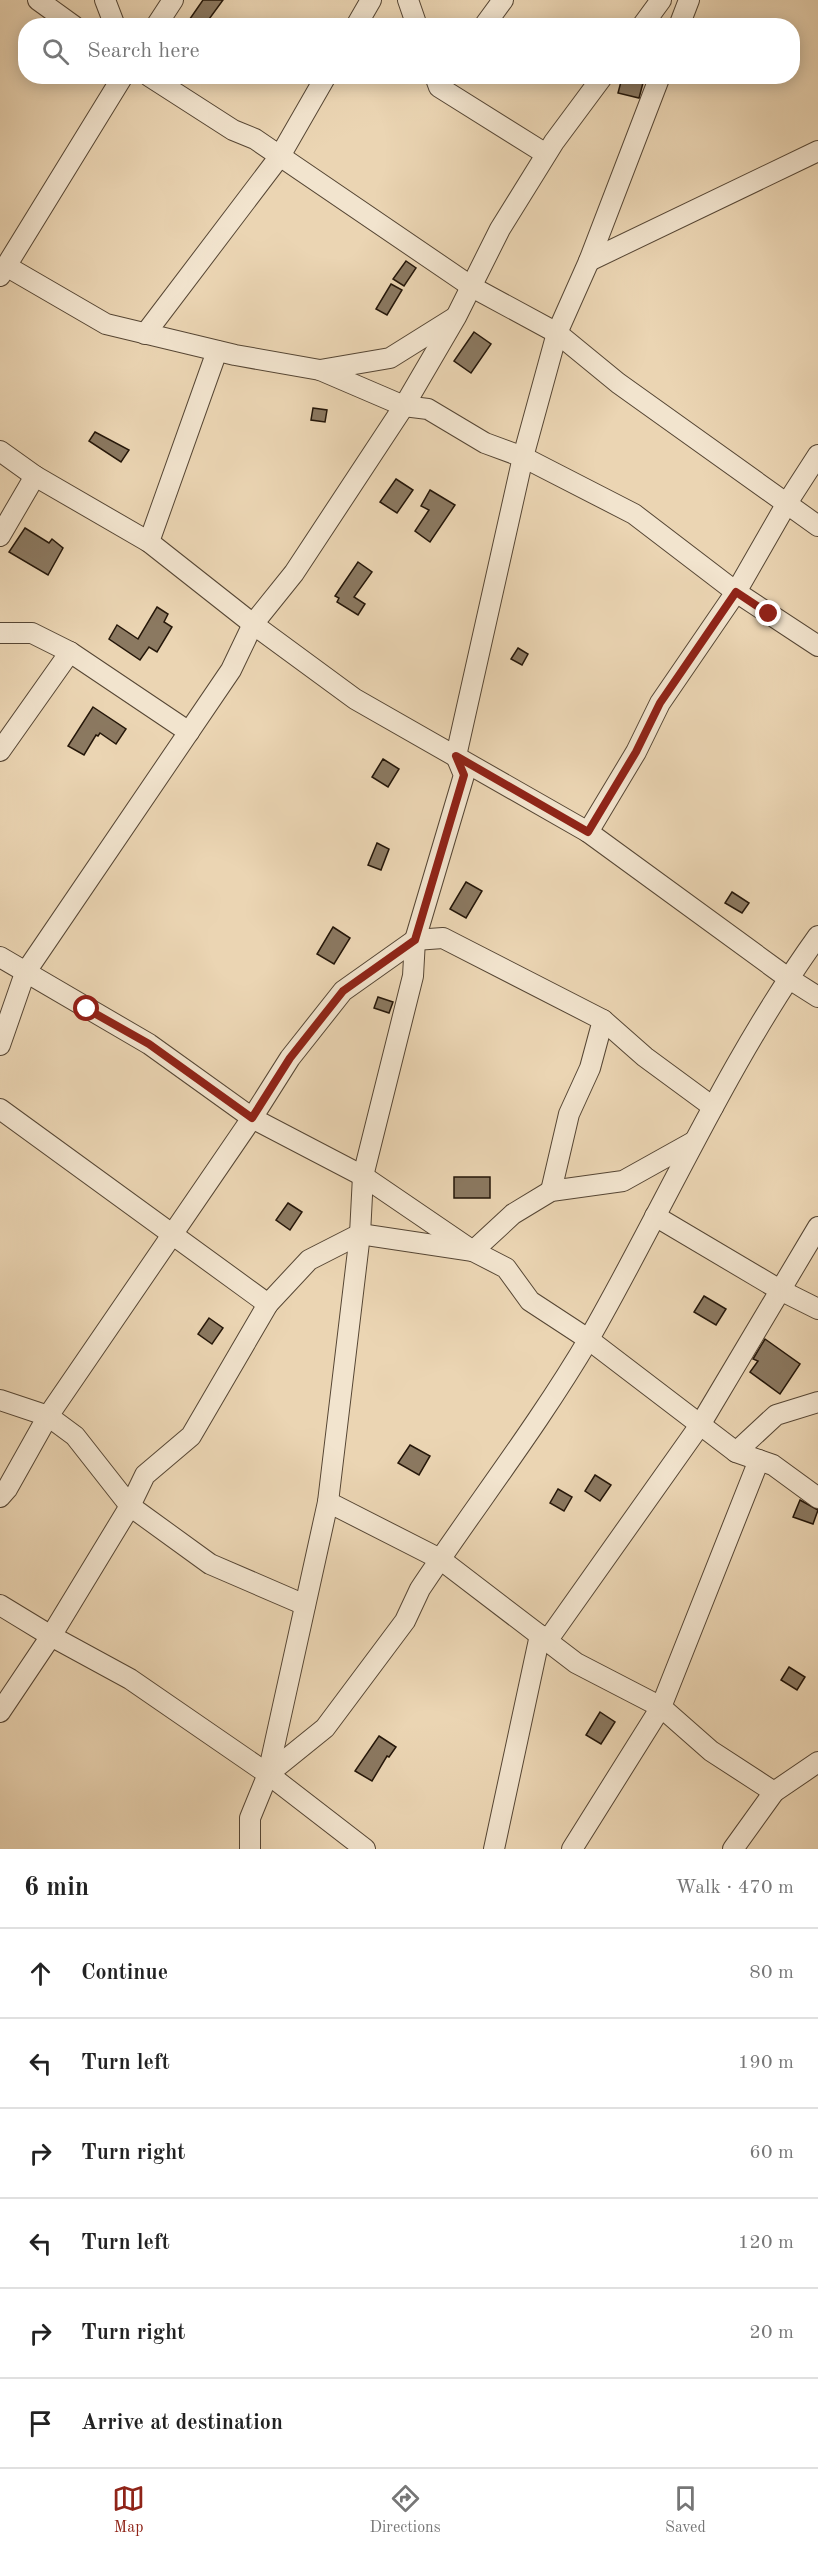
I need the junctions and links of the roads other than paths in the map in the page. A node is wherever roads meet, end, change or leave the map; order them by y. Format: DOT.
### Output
graph roads {
  1 [pos="38,0"];
  2 [pos="105,0"];
  3 [pos="173,0"];
  4 [pos="371,0"];
  5 [pos="408,0"];
  6 [pos="503,0"];
  7 [pos="661,0"];
  8 [pos="689,0"];
  9 [pos="63,18"];
  10 [pos="112,18"];
  11 [pos="161,18"];
  12 [pos="361,18"];
  13 [pos="414,18"];
  14 [pos="490,18"];
  15 [pos="648,18"];
  16 [pos="682,18"];
  17 [pos="118,84"];
  18 [pos="161,84"];
  19 [pos="321,84"];
  20 [pos="446,84"];
  21 [pos="597,84"];
  22 [pos="657,84"];
  23 [pos="818,151"];
  24 [pos="546,154"];
  25 [pos="280,156"];
  26 [pos="589,261"];
  27 [pos="3,271"];
  28 [pos="472,287"];
  29 [pos="456,317"];
  30 [pos="557,333"];
  31 [pos="145,334"];
  32 [pos="217,351"];
  33 [pos="320,370"];
  34 [pos="404,406"];
  35 [pos="0,451"];
  36 [pos="818,455"];
  37 [pos="523,457"];
  38 [pos="35,476"];
  39 [pos="787,503"];
  40 [pos="818,526"];
  41 [pos="0,536"];
  42 [pos="149,542"];
  43 [pos="736,592"];
  44 [pos="253,624"];
  45 [pos="0,633"];
  46 [pos="818,646"];
  47 [pos="70,652"];
  48 [pos="189,732"];
  49 [pos="1,748"];
  50 [pos="456,756"];
  51 [pos="588,832"];
  52 [pos="818,936"];
  53 [pos="415,940"];
  54 [pos="0,957"];
  55 [pos="25,973"];
  56 [pos="788,978"];
  57 [pos="818,997"];
  58 [pos="603,1020"];
  59 [pos="0,1045"];
  60 [pos="713,1107"];
  61 [pos="0,1109"];
  62 [pos="252,1118"];
  63 [pos="693,1142"];
  64 [pos="363,1176"];
  65 [pos="551,1191"];
  66 [pos="655,1216"];
  67 [pos="818,1227"];
  68 [pos="171,1234"];
  69 [pos="360,1234"];
  70 [pos="473,1251"];
  71 [pos="780,1290"];
  72 [pos="268,1304"];
  73 [pos="818,1309"];
  74 [pos="588,1339"];
  75 [pos="0,1400"];
  76 [pos="818,1402"];
  77 [pos="48,1416"];
  78 [pos="700,1425"];
  79 [pos="736,1452"];
  80 [pos="759,1460"];
  81 [pos="0,1497"];
  82 [pos="818,1498"];
  83 [pos="328,1502"];
  84 [pos="130,1506"];
  85 [pos="440,1559"];
  86 [pos="0,1605"];
  87 [pos="306,1605"];
  88 [pos="51,1636"];
  89 [pos="544,1638"];
  90 [pos="661,1707"];
  91 [pos="0,1712"];
  92 [pos="818,1762"];
  93 [pos="268,1774"];
  94 [pos="774,1792"];
  95 [pos="250,1849"];
  96 [pos="366,1849"];
  97 [pos="494,1849"];
  98 [pos="572,1849"];
  99 [pos="734,1849"];
  1 -- 9 [label="street"];
  2 -- 10 [label="street"];
  3 -- 11 [label="street"];
  4 -- 12 [label="street"];
  5 -- 13 [label="street"];
  6 -- 14 [label="street"];
  7 -- 15 [label="street"];
  8 -- 16 [label="street"];
  17 -- 27 [label="street"];
  18 -- 25 [label="street"];
  19 -- 25 [label="street"];
  20 -- 24 [label="street"];
  21 -- 24 [label="street"];
  22 -- 26 [label="street"];
  23 -- 26 [label="street"];
  24 -- 28 [label="street"];
  25 -- 28 [label="street"];
  25 -- 31 [label="street"];
  26 -- 30 [label="street"];
  27 -- 31 [label="street"];
  28 -- 29 [label="street"];
  28 -- 30 [label="street"];
  29 -- 33 [label="street"];
  29 -- 34 [label="street"];
  30 -- 37 [label="street"];
  30 -- 39 [label="street"];
  31 -- 32 [label="street"];
  32 -- 33 [label="street"];
  32 -- 42 [label="street"];
  33 -- 34 [label="street"];
  34 -- 37 [label="street"];
  34 -- 44 [label="street"];
  35 -- 38 [label="street"];
  36 -- 39 [label="street"];
  37 -- 43 [label="street"];
  37 -- 50 [label="street"];
  38 -- 41 [label="street"];
  38 -- 42 [label="street"];
  39 -- 40 [label="street"];
  39 -- 43 [label="street"];
  42 -- 44 [label="street"];
  43 -- 46 [label="street"];
  43 -- 51 [label="street"];
  44 -- 48 [label="street"];
  44 -- 50 [label="street"];
  45 -- 47 [label="street"];
  47 -- 48 [label="street"];
  47 -- 49 [label="street"];
  48 -- 55 [label="street"];
  50 -- 51 [label="street"];
  50 -- 53 [label="street"];
  51 -- 56 [label="street"];
  52 -- 56 [label="street"];
  53 -- 58 [label="street"];
  53 -- 62 [label="street"];
  53 -- 64 [label="street"];
  54 -- 55 [label="street"];
  55 -- 59 [label="street"];
  55 -- 62 [label="street"];
  56 -- 57 [label="street"];
  56 -- 60 [label="street"];
  58 -- 60 [label="street"];
  58 -- 65 [label="street"];
  60 -- 63 [label="street"];
  61 -- 68 [label="street"];
  62 -- 64 [label="street"];
  62 -- 68 [label="street"];
  63 -- 65 [label="street"];
  63 -- 66 [label="street"];
  64 -- 69 [label="street"];
  64 -- 70 [label="street"];
  65 -- 70 [label="street"];
  66 -- 71 [label="street"];
  66 -- 74 [label="street"];
  67 -- 71 [label="street"];
  68 -- 72 [label="street"];
  68 -- 77 [label="street"];
  69 -- 70 [label="street"];
  69 -- 72 [label="street"];
  69 -- 83 [label="street"];
  70 -- 74 [label="street"];
  71 -- 73 [label="street"];
  71 -- 78 [label="street"];
  72 -- 84 [label="street"];
  74 -- 78 [label="street"];
  74 -- 85 [label="street"];
  75 -- 77 [label="street"];
  76 -- 79 [label="street"];
  77 -- 81 [label="street"];
  77 -- 84 [label="street"];
  78 -- 79 [label="street"];
  78 -- 89 [label="street"];
  79 -- 80 [label="street"];
  80 -- 82 [label="street"];
  80 -- 90 [label="street"];
  83 -- 85 [label="street"];
  83 -- 87 [label="street"];
  84 -- 87 [label="street"];
  84 -- 88 [label="street"];
  85 -- 89 [label="street"];
  85 -- 93 [label="street"];
  86 -- 88 [label="street"];
  87 -- 93 [label="street"];
  88 -- 91 [label="street"];
  88 -- 93 [label="street"];
  89 -- 90 [label="street"];
  89 -- 97 [label="street"];
  90 -- 94 [label="street"];
  90 -- 98 [label="street"];
  92 -- 94 [label="street"];
  93 -- 95 [label="street"];
  93 -- 96 [label="street"];
  94 -- 99 [label="street"];
}
